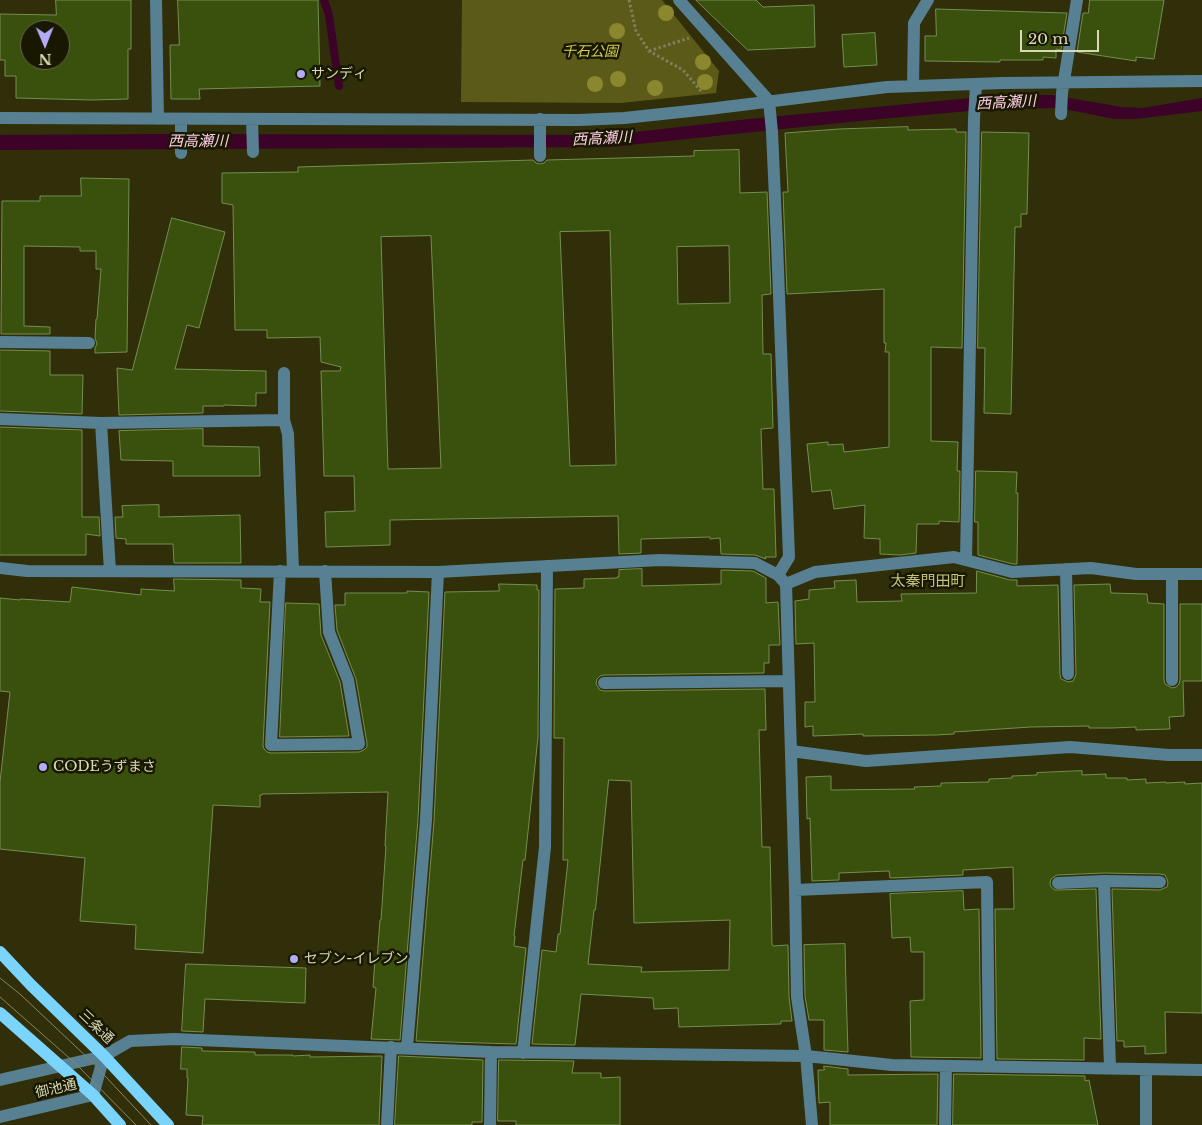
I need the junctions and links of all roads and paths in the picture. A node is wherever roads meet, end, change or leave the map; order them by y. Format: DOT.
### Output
graph roads {
  1 [pos="156,0"];
  2 [pos="629,0"];
  3 [pos="679,0"];
  4 [pos="928,0"];
  5 [pos="1077,0"];
  6 [pos="708,32"];
  7 [pos="649,51"];
  8 [pos="1202,81"];
  9 [pos="913,86"];
  10 [pos="1064,88"];
  11 [pos="976,90"];
  12 [pos="703,93"];
  13 [pos="770,108"];
  14 [pos="1061,114"];
  15 [pos="0,118"];
  16 [pos="158,119"];
  17 [pos="181,119"];
  18 [pos="252,119"];
  19 [pos="540,124"];
  20 [pos="252,152"];
  21 [pos="181,153"];
  22 [pos="540,156"];
  23 [pos="0,342"];
  24 [pos="89,343"];
  25 [pos="284,373"];
  26 [pos="0,419"];
  27 [pos="284,420"];
  28 [pos="101,423"];
  29 [pos="966,560"];
  30 [pos="547,566"];
  31 [pos="0,568"];
  32 [pos="1066,569"];
  33 [pos="110,571"];
  34 [pos="287,571"];
  35 [pos="325,571"];
  36 [pos="438,572"];
  37 [pos="1172,574"];
  38 [pos="1202,574"];
  39 [pos="782,580"];
  40 [pos="1068,674"];
  41 [pos="1172,680"];
  42 [pos="789,681"];
  43 [pos="604,683"];
  44 [pos="791,751"];
  45 [pos="1202,754"];
  46 [pos="1104,881"];
  47 [pos="1160,882"];
  48 [pos="1058,884"];
  49 [pos="795,890"];
  50 [pos="0,952"];
  51 [pos="0,1014"];
  52 [pos="390,1047"];
  53 [pos="407,1048"];
  54 [pos="491,1052"];
  55 [pos="523,1053"];
  56 [pos="104,1056"];
  57 [pos="806,1056"];
  58 [pos="61,1066"];
  59 [pos="946,1066"];
  60 [pos="988,1066"];
  61 [pos="1110,1068"];
  62 [pos="1146,1069"];
  63 [pos="1202,1070"];
  64 [pos="0,1080"];
  65 [pos="93,1095"];
  66 [pos="0,1117"];
  67 [pos="120,1125"];
  68 [pos="168,1125"];
  69 [pos="388,1125"];
  70 [pos="490,1125"];
  71 [pos="812,1125"];
  72 [pos="945,1125"];
  73 [pos="1146,1125"];
  1 -- 16 [label="street"];
  2 -- 7 [label="path"];
  3 -- 6 [label="street"];
  4 -- 9 [label="street"];
  5 -- 10 [label="street"];
  6 -- 7 [label="path"];
  6 -- 13 [label="street"];
  7 -- 12 [label="path"];
  8 -- 10 [label="street"];
  9 -- 11 [label="street"];
  9 -- 13 [label="street"];
  10 -- 11 [label="street"];
  10 -- 14 [label="street"];
  11 -- 29 [label="street"];
  13 -- 19 [label="street"];
  13 -- 39 [label="street"];
  15 -- 16 [label="street"];
  16 -- 17 [label="street"];
  17 -- 18 [label="street"];
  17 -- 21 [label="street"];
  18 -- 19 [label="street"];
  18 -- 20 [label="street"];
  19 -- 22 [label="street"];
  23 -- 24 [label="street"];
  25 -- 27 [label="street"];
  26 -- 28 [label="street"];
  27 -- 28 [label="street"];
  27 -- 34 [label="street"];
  28 -- 33 [label="street"];
  29 -- 32 [label="street"];
  29 -- 39 [label="street"];
  30 -- 36 [label="street"];
  30 -- 39 [label="street"];
  30 -- 55 [label="street"];
  31 -- 33 [label="street"];
  32 -- 37 [label="street"];
  32 -- 40 [label="street"];
  33 -- 34 [label="street"];
  34 -- 35 [label="street"];
  34 -- 35 [label="street"];
  35 -- 36 [label="street"];
  36 -- 53 [label="street"];
  37 -- 38 [label="street"];
  37 -- 41 [label="street"];
  39 -- 42 [label="street"];
  42 -- 43 [label="street"];
  42 -- 44 [label="street"];
  44 -- 45 [label="street"];
  44 -- 49 [label="street"];
  46 -- 47 [label="street"];
  46 -- 48 [label="street"];
  46 -- 61 [label="street"];
  49 -- 57 [label="street"];
  49 -- 60 [label="street"];
  50 -- 56 [label="main road, 三条通"];
  51 -- 58 [label="main road"];
  52 -- 53 [label="street"];
  52 -- 56 [label="street"];
  52 -- 69 [label="street"];
  53 -- 54 [label="street"];
  54 -- 55 [label="street"];
  54 -- 70 [label="street"];
  55 -- 57 [label="street"];
  56 -- 58 [label="street, 御池通"];
  56 -- 65 [label="street, 御池通"];
  56 -- 68 [label="main road, 三条通"];
  57 -- 59 [label="street"];
  57 -- 71 [label="street"];
  58 -- 64 [label="street, 御池通"];
  58 -- 65 [label="main road"];
  59 -- 60 [label="street"];
  59 -- 72 [label="street"];
  60 -- 61 [label="street"];
  61 -- 62 [label="street"];
  62 -- 63 [label="street"];
  62 -- 73 [label="street"];
  65 -- 66 [label="street, 御池通"];
  65 -- 67 [label="main road"];
}
